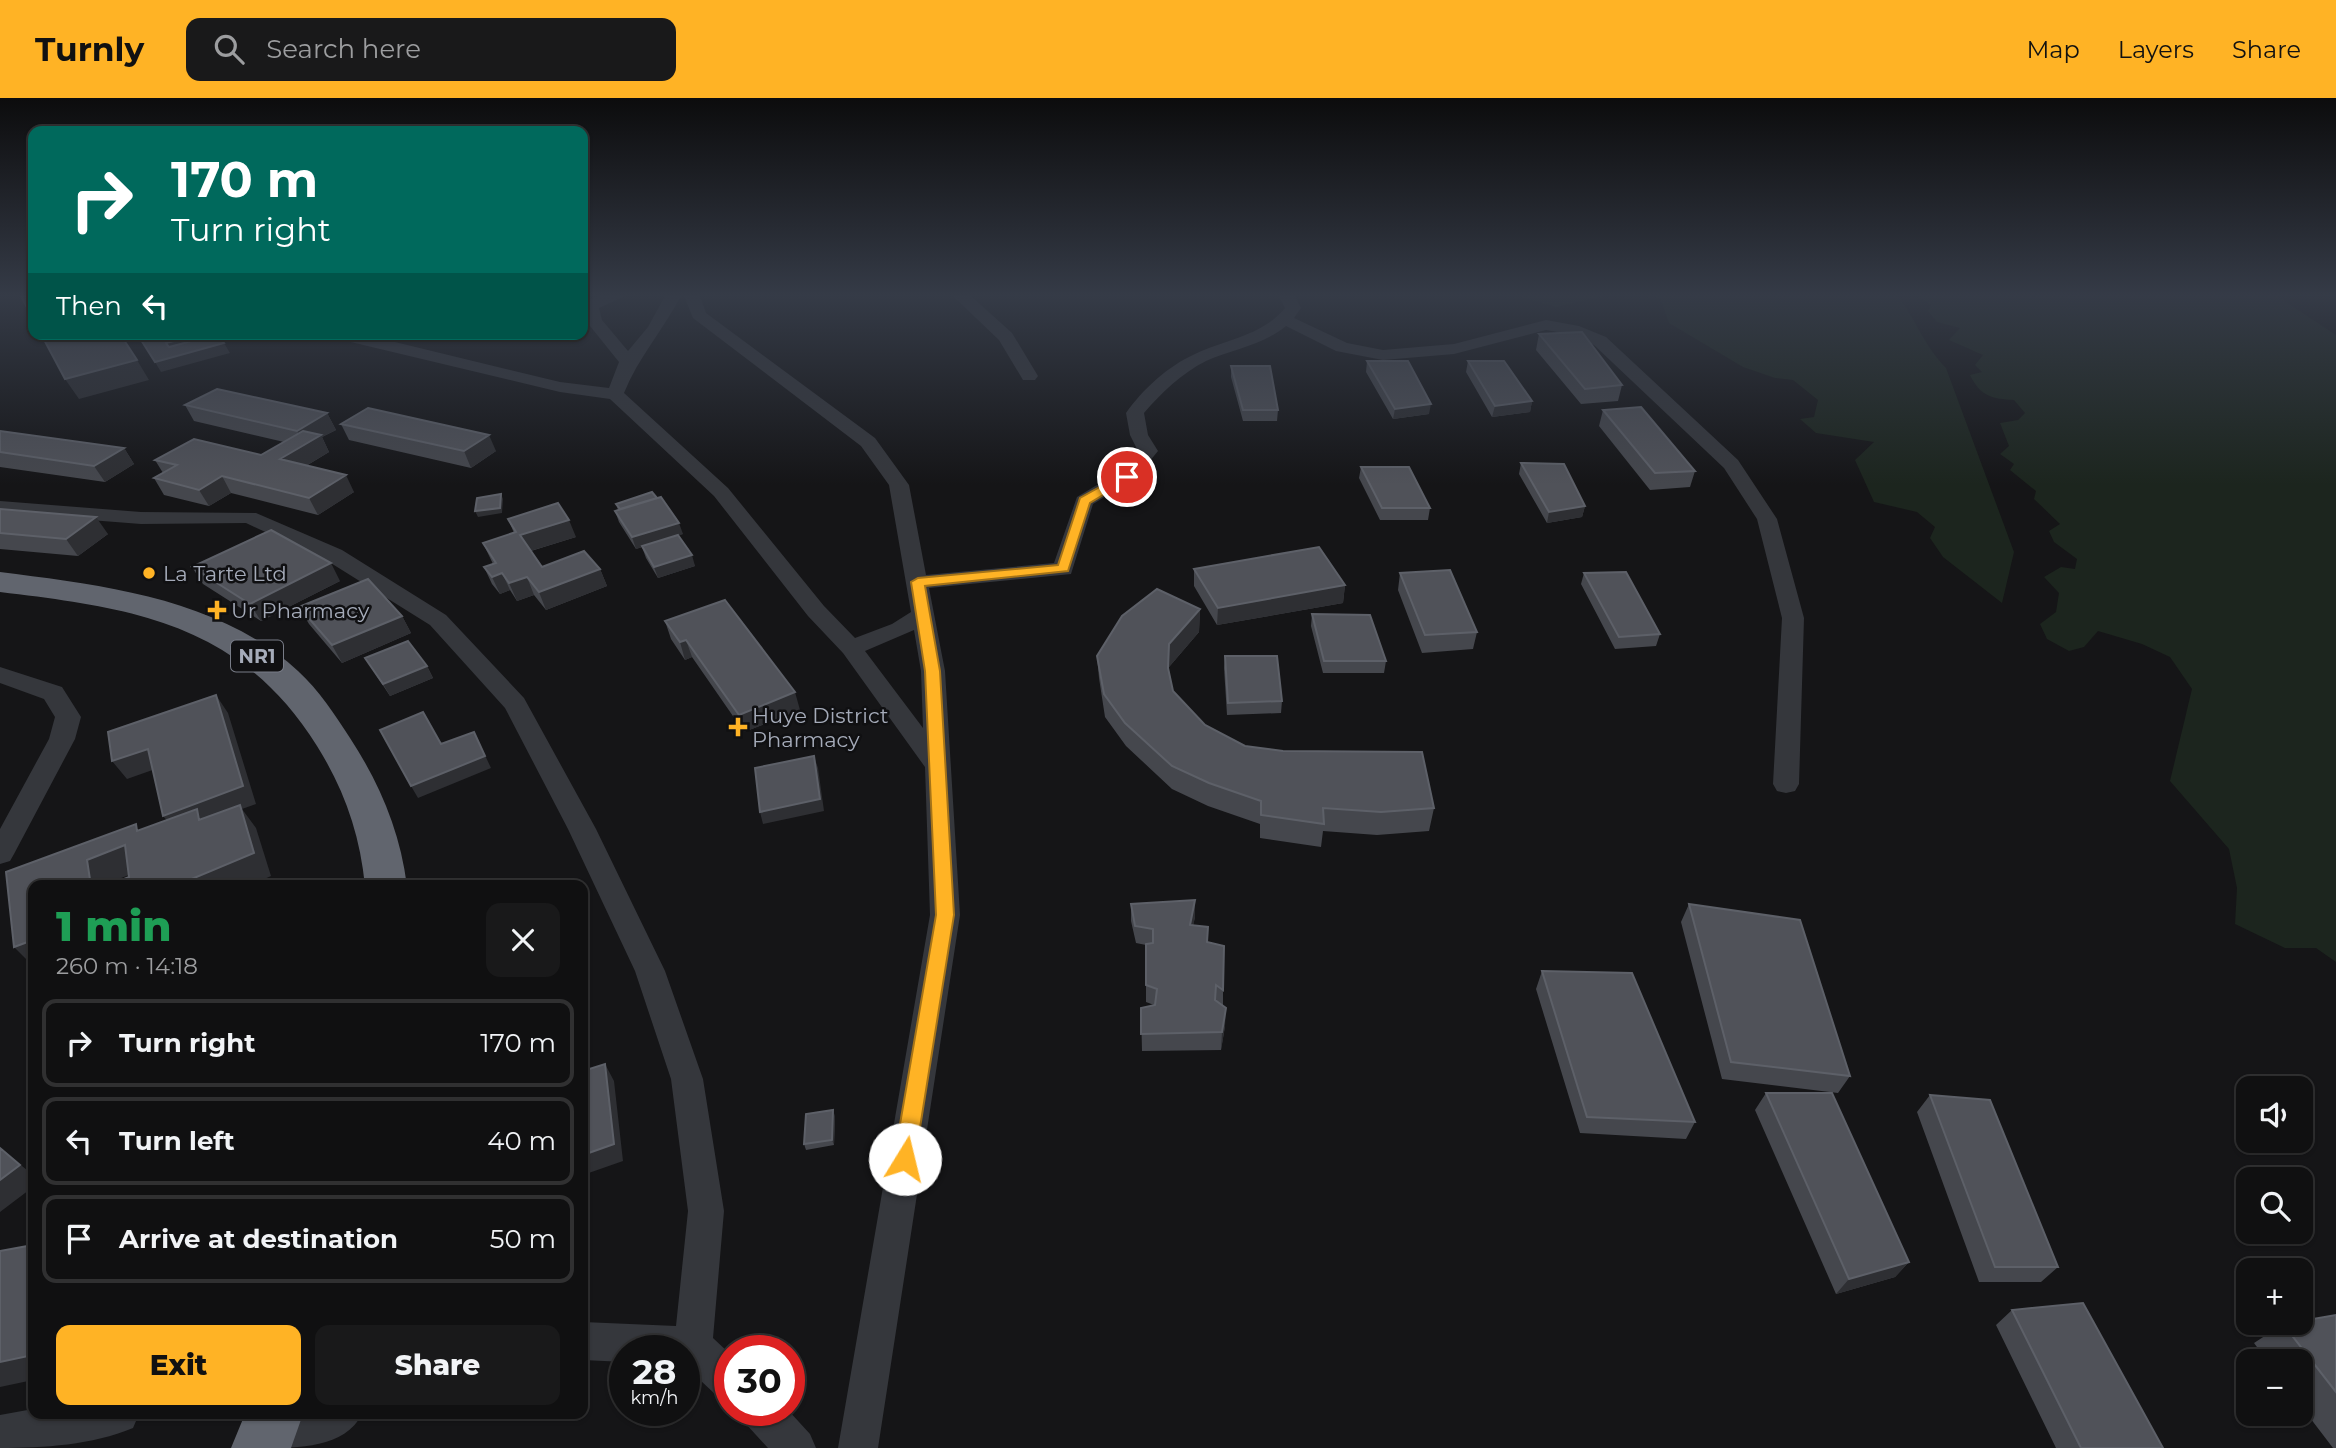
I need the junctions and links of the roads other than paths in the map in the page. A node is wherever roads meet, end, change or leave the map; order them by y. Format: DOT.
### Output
graph roads {
  1 [pos="444,359"];
  2 [pos="626,359"];
  3 [pos="630,359"];
  4 [pos="750,359"];
  5 [pos="1019,359"];
  6 [pos="1199,359"];
  7 [pos="1620,359"];
  8 [pos="628,362"];
  9 [pos="1029,376"];
  10 [pos="615,394"];
  11 [pos="0,507"];
  12 [pos="0,582"];
  13 [pos="918,582"];
  14 [pos="924,614"];
  15 [pos="851,648"];
  16 [pos="0,675"];
  17 [pos="938,766"];
  18 [pos="1786,784"];
  19 [pos="0,855"];
  20 [pos="386,880"];
  21 [pos="694,1335"];
  22 [pos="588,1341"];
  23 [pos="609,1342"];
  24 [pos="700,1353"];
  25 [pos="714,1366"];
  26 [pos="91,1419"];
  27 [pos="272,1419"];
  28 [pos="333,1419"];
  29 [pos="775,1426"];
  30 [pos="0,1435"];
  31 [pos="261,1448"];
  32 [pos="282,1448"];
  33 [pos="796,1448"];
  34 [pos="858,1448"];
  1 -- 10 [label="street"];
  2 -- 8 [label="street"];
  3 -- 8 [label="street"];
  4 -- 13 [label="street"];
  5 -- 9 [label="street"];
  6 -- 13 [label="street"];
  7 -- 18 [label="street"];
  8 -- 10 [label="street"];
  10 -- 15 [label="street"];
  11 -- 21 [label="street"];
  12 -- 20 [label="highway, NR1"];
  13 -- 14 [label="street"];
  14 -- 15 [label="street"];
  14 -- 17 [label="street"];
  15 -- 17 [label="street"];
  16 -- 19 [label="street"];
  17 -- 34 [label="street"];
  22 -- 23 [label="street"];
  24 -- 25 [label="street"];
  26 -- 30 [label="street"];
  27 -- 31 [label="highway"];
  28 -- 32 [label="street"];
  29 -- 33 [label="street"];
}
